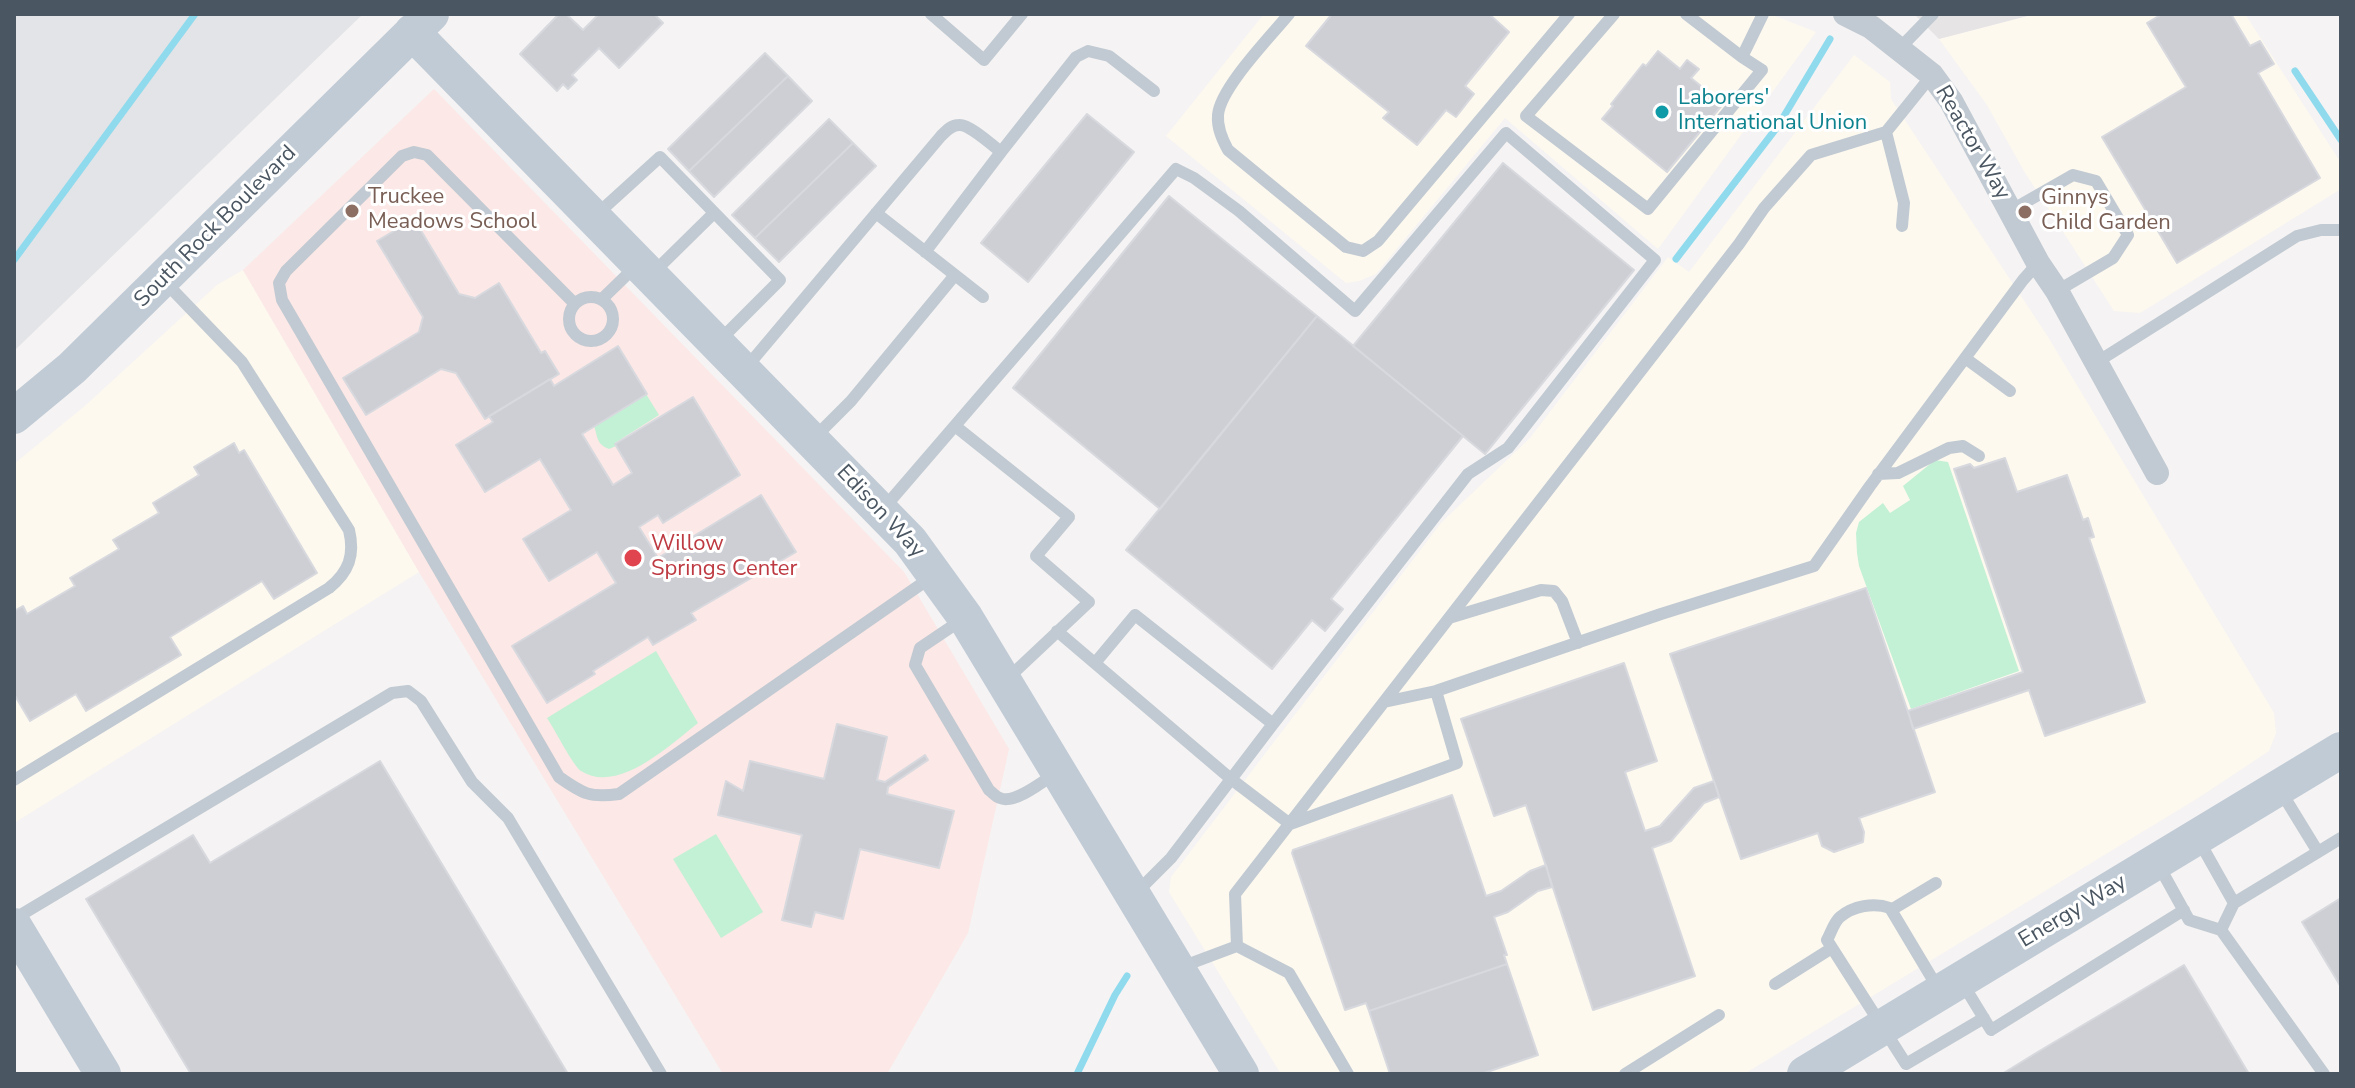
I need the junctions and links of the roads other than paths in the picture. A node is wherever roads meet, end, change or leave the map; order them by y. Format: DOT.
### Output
graph roads {
  1 [pos="931,14"];
  2 [pos="1022,14"];
  3 [pos="1289,14"];
  4 [pos="1614,14"];
  5 [pos="1686,14"];
  6 [pos="1763,14"];
  7 [pos="1845,14"];
  8 [pos="1933,14"];
  9 [pos="1562,16"];
  10 [pos="422,23"];
  11 [pos="1899,49"];
  12 [pos="1742,57"];
  13 [pos="1932,75"];
  14 [pos="1154,91"];
  15 [pos="1886,132"];
  16 [pos="1001,152"];
  17 [pos="2010,211"];
  18 [pos="714,213"];
  19 [pos="876,213"];
  20 [pos="593,218"];
  21 [pos="1902,226"];
  22 [pos="2341,230"];
  23 [pos="925,252"];
  24 [pos="2038,263"];
  25 [pos="644,270"];
  26 [pos="955,275"];
  27 [pos="163,279"];
  28 [pos="2057,291"];
  29 [pos="983,297"];
  30 [pos="602,299"];
  31 [pos="575,304"];
  32 [pos="716,343"];
  33 [pos="1965,358"];
  34 [pos="2097,362"];
  35 [pos="743,371"];
  36 [pos="2010,391"];
  37 [pos="14,416"];
  38 [pos="955,426"];
  39 [pos="812,440"];
  40 [pos="1979,456"];
  41 [pos="2157,473"];
  42 [pos="1878,474"];
  43 [pos="881,510"];
  44 [pos="936,575"];
  45 [pos="965,617"];
  46 [pos="1449,618"];
  47 [pos="1057,631"];
  48 [pos="1578,643"];
  49 [pos="1095,663"];
  50 [pos="1005,681"];
  51 [pos="1436,691"];
  52 [pos="1384,702"];
  53 [pos="1273,724"];
  54 [pos="2341,750"];
  55 [pos="1059,770"];
  56 [pos="1231,779"];
  57 [pos="14,780"];
  58 [pos="2279,788"];
  59 [pos="1290,824"];
  60 [pos="2197,837"];
  61 [pos="2341,838"];
  62 [pos="2318,852"];
  63 [pos="2156,861"];
  64 [pos="1936,883"];
  65 [pos="1134,895"];
  66 [pos="2234,903"];
  67 [pos="1891,910"];
  68 [pos="2184,910"];
  69 [pos="14,919"];
  70 [pos="14,926"];
  71 [pos="2221,930"];
  72 [pos="1237,946"];
  73 [pos="1832,948"];
  74 [pos="1178,969"];
  75 [pos="1775,984"];
  76 [pos="1950,986"];
  77 [pos="1719,1015"];
  78 [pos="1984,1018"];
  79 [pos="1884,1027"];
  80 [pos="1909,1069"];
  81 [pos="103,1074"];
  82 [pos="661,1074"];
  83 [pos="1241,1074"];
  84 [pos="1348,1074"];
  85 [pos="1625,1074"];
  86 [pos="1805,1074"];
  87 [pos="2324,1074"];
  1 -- 2 [label="lane"];
  3 -- 9 [label="lane"];
  4 -- 12 [label="lane"];
  5 -- 12 [label="lane"];
  6 -- 12 [label="lane"];
  7 -- 11 [label="street, Reactor Way"];
  8 -- 11 [label="lane"];
  10 -- 20 [label="street, Edison Way"];
  10 -- 27 [label="street, South Rock Boulevard"];
  11 -- 13 [label="street, Reactor Way"];
  13 -- 15 [label="lane"];
  13 -- 17 [label="street, Reactor Way"];
  14 -- 16 [label="lane"];
  15 -- 21 [label="lane"];
  15 -- 46 [label="lane"];
  16 -- 19 [label="lane"];
  16 -- 23 [label="lane"];
  17 -- 24 [label="street, Reactor Way"];
  17 -- 28 [label="lane"];
  18 -- 20 [label="lane"];
  18 -- 25 [label="lane"];
  18 -- 32 [label="lane"];
  19 -- 23 [label="lane"];
  19 -- 35 [label="lane"];
  20 -- 25 [label="street, Edison Way"];
  22 -- 34 [label="lane"];
  23 -- 26 [label="lane"];
  24 -- 28 [label="street, Reactor Way"];
  24 -- 33 [label="lane"];
  25 -- 30 [label="lane"];
  25 -- 32 [label="street, Edison Way"];
  26 -- 29 [label="lane"];
  26 -- 39 [label="lane"];
  27 -- 37 [label="street, South Rock Boulevard"];
  27 -- 57 [label="lane"];
  28 -- 34 [label="street, Reactor Way"];
  30 -- 31 [label="lane"];
  30 -- 31 [label="lane"];
  31 -- 44 [label="lane"];
  32 -- 35 [label="street, Edison Way"];
  33 -- 36 [label="lane"];
  33 -- 42 [label="lane"];
  34 -- 41 [label="street, Reactor Way"];
  35 -- 39 [label="street, Edison Way"];
  38 -- 43 [label="lane"];
  38 -- 47 [label="lane"];
  38 -- 53 [label="lane"];
  39 -- 43 [label="street, Edison Way"];
  40 -- 42 [label="lane"];
  42 -- 48 [label="lane"];
  43 -- 44 [label="street, Edison Way"];
  44 -- 45 [label="street, Edison Way"];
  45 -- 50 [label="street, Edison Way"];
  45 -- 55 [label="lane"];
  46 -- 48 [label="lane"];
  46 -- 52 [label="lane"];
  47 -- 49 [label="lane"];
  47 -- 50 [label="lane"];
  48 -- 51 [label="lane"];
  49 -- 53 [label="lane"];
  49 -- 56 [label="lane"];
  50 -- 55 [label="street, Edison Way"];
  51 -- 52 [label="lane"];
  51 -- 59 [label="lane"];
  52 -- 59 [label="lane"];
  53 -- 56 [label="lane"];
  54 -- 58 [label="street, Energy Way"];
  55 -- 65 [label="street, Edison Way"];
  56 -- 59 [label="lane"];
  56 -- 65 [label="lane"];
  58 -- 60 [label="street, Energy Way"];
  58 -- 62 [label="lane"];
  59 -- 72 [label="lane"];
  60 -- 63 [label="street, Energy Way"];
  60 -- 66 [label="lane"];
  61 -- 62 [label="lane"];
  62 -- 66 [label="lane"];
  63 -- 68 [label="lane"];
  63 -- 76 [label="street, Energy Way"];
  64 -- 67 [label="lane"];
  65 -- 74 [label="street, Edison Way"];
  66 -- 71 [label="lane"];
  67 -- 73 [label="lane"];
  67 -- 76 [label="lane"];
  68 -- 71 [label="lane"];
  68 -- 78 [label="lane"];
  69 -- 82 [label="lane"];
  70 -- 81 [label="street"];
  71 -- 87 [label="lane"];
  72 -- 74 [label="lane"];
  72 -- 84 [label="lane"];
  73 -- 75 [label="lane"];
  73 -- 79 [label="lane"];
  74 -- 83 [label="street, Edison Way"];
  76 -- 78 [label="lane"];
  76 -- 79 [label="street, Energy Way"];
  77 -- 85 [label="lane"];
  78 -- 80 [label="lane"];
  79 -- 80 [label="lane"];
  79 -- 86 [label="street, Energy Way"];
}
